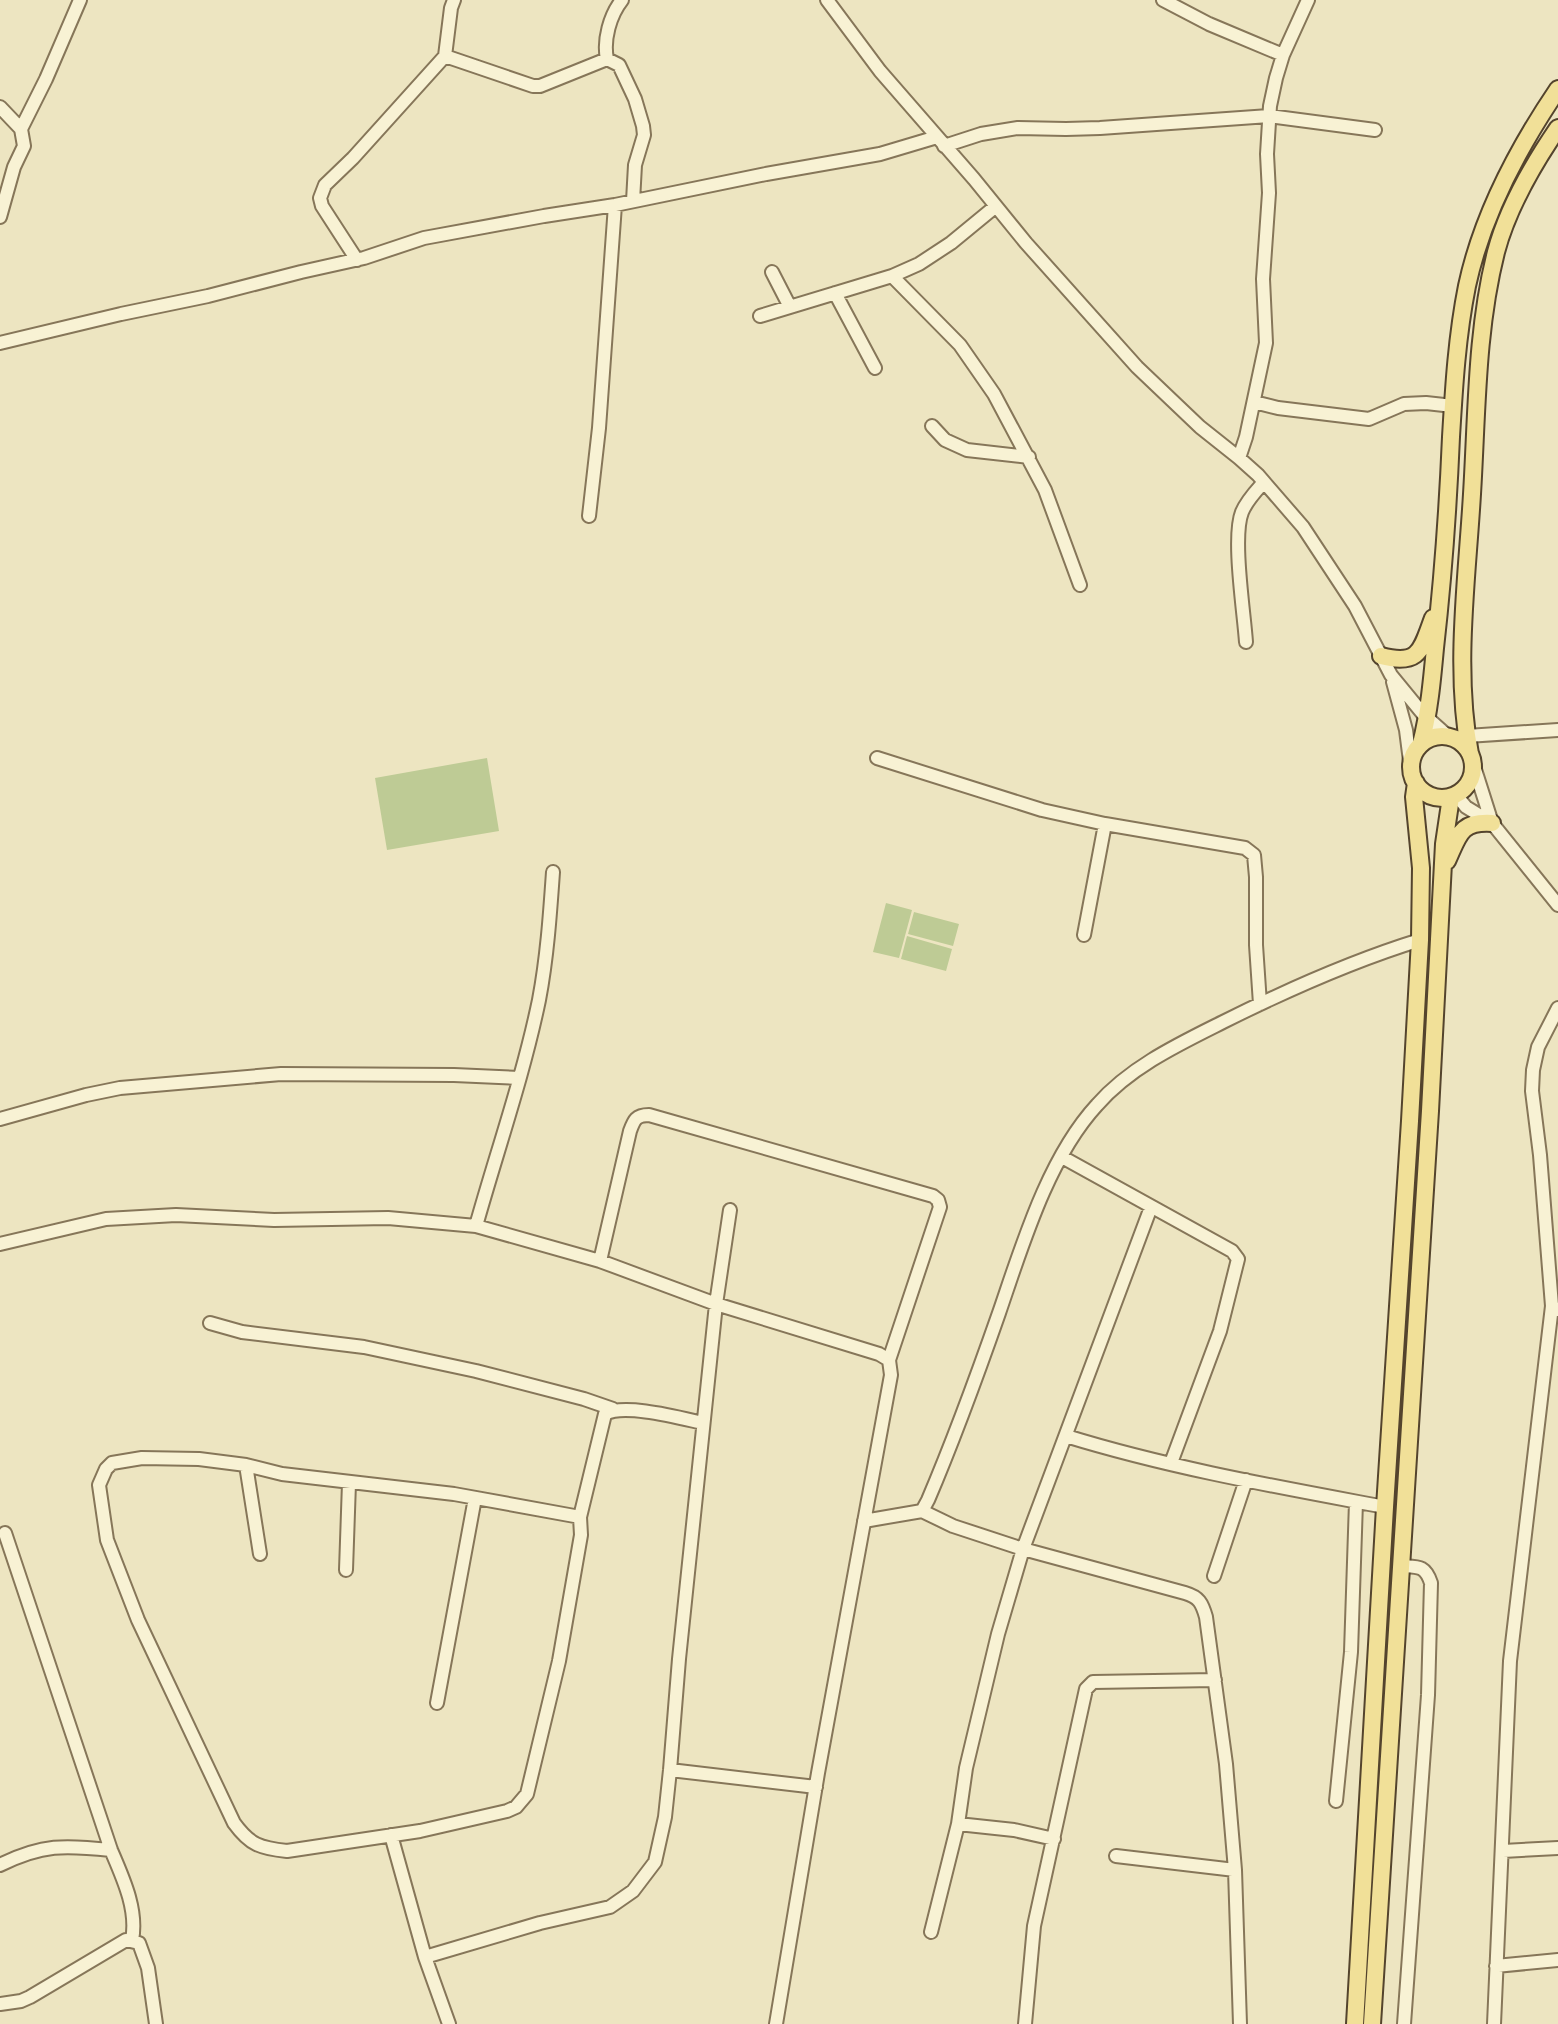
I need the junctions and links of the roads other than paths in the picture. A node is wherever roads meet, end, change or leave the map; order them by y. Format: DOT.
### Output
graph roads {
  1 [pos="80,0"];
  2 [pos="454,0"];
  3 [pos="622,0"];
  4 [pos="827,0"];
  5 [pos="1163,0"];
  6 [pos="1308,0"];
  7 [pos="1283,55"];
  8 [pos="445,56"];
  9 [pos="607,59"];
  10 [pos="1558,89"];
  11 [pos="0,107"];
  12 [pos="1269,116"];
  13 [pos="1558,128"];
  14 [pos="21,129"];
  15 [pos="1375,130"];
  16 [pos="941,141"];
  17 [pos="633,201"];
  18 [pos="615,205"];
  19 [pos="996,206"];
  20 [pos="0,217"];
  21 [pos="357,260"];
  22 [pos="772,272"];
  23 [pos="892,276"];
  24 [pos="835,293"];
  25 [pos="790,307"];
  26 [pos="760,316"];
  27 [pos="0,343"];
  28 [pos="1456,367"];
  29 [pos="875,368"];
  30 [pos="1479,370"];
  31 [pos="1254,402"];
  32 [pos="1453,406"];
  33 [pos="932,426"];
  34 [pos="1029,457"];
  35 [pos="1239,458"];
  36 [pos="1264,482"];
  37 [pos="589,516"];
  38 [pos="1080,585"];
  39 [pos="1441,598"];
  40 [pos="1246,642"];
  41 [pos="1381,656"];
  42 [pos="1391,675"];
  43 [pos="1427,718"];
  44 [pos="1558,730"];
  45 [pos="1459,738"];
  46 [pos="1421,744"];
  47 [pos="1471,757"];
  48 [pos="877,758"];
  49 [pos="1413,776"];
  50 [pos="1454,796"];
  51 [pos="1492,823"];
  52 [pos="1105,824"];
  53 [pos="1444,870"];
  54 [pos="553,872"];
  55 [pos="1558,905"];
  56 [pos="1084,935"];
  57 [pos="1420,940"];
  58 [pos="1260,1004"];
  59 [pos="1558,1008"];
  60 [pos="519,1078"];
  61 [pos="0,1119"];
  62 [pos="1062,1157"];
  63 [pos="1151,1207"];
  64 [pos="730,1210"];
  65 [pos="476,1226"];
  66 [pos="0,1244"];
  67 [pos="600,1261"];
  68 [pos="716,1304"];
  69 [pos="1555,1308"];
  70 [pos="210,1323"];
  71 [pos="889,1360"];
  72 [pos="613,1409"];
  73 [pos="703,1423"];
  74 [pos="1066,1436"];
  75 [pos="1171,1463"];
  76 [pos="246,1465"];
  77 [pos="1246,1480"];
  78 [pos="349,1483"];
  79 [pos="475,1498"];
  80 [pos="1356,1502"];
  81 [pos="1385,1507"];
  82 [pos="922,1511"];
  83 [pos="580,1517"];
  84 [pos="864,1521"];
  85 [pos="5,1533"];
  86 [pos="1023,1549"];
  87 [pos="260,1554"];
  88 [pos="1401,1566"];
  89 [pos="346,1570"];
  90 [pos="1214,1576"];
  91 [pos="1215,1680"];
  92 [pos="437,1703"];
  93 [pos="670,1770"];
  94 [pos="816,1787"];
  95 [pos="1336,1801"];
  96 [pos="958,1824"];
  97 [pos="391,1835"];
  98 [pos="1054,1839"];
  99 [pos="1558,1848"];
  100 [pos="111,1850"];
  101 [pos="1503,1851"];
  102 [pos="1116,1856"];
  103 [pos="0,1865"];
  104 [pos="1235,1870"];
  105 [pos="931,1932"];
  106 [pos="132,1940"];
  107 [pos="425,1957"];
  108 [pos="1558,1960"];
  109 [pos="1496,1966"];
  110 [pos="0,2004"];
  111 [pos="156,2024"];
  112 [pos="449,2024"];
  113 [pos="776,2024"];
  114 [pos="1025,2024"];
  115 [pos="1240,2024"];
  116 [pos="1355,2024"];
  117 [pos="1372,2024"];
  118 [pos="1404,2024"];
  119 [pos="1494,2024"];
  1 -- 14 [label="street"];
  2 -- 8 [label="street"];
  3 -- 9 [label="street"];
  4 -- 16 [label="street"];
  5 -- 7 [label="street"];
  6 -- 7 [label="street"];
  7 -- 12 [label="street"];
  8 -- 9 [label="street"];
  8 -- 21 [label="street"];
  9 -- 17 [label="street"];
  10 -- 28 [label="main road"];
  11 -- 14 [label="street"];
  12 -- 15 [label="street"];
  12 -- 16 [label="street"];
  12 -- 31 [label="street"];
  13 -- 30 [label="main road"];
  14 -- 20 [label="street"];
  16 -- 17 [label="street"];
  16 -- 19 [label="street"];
  17 -- 18 [label="street"];
  18 -- 21 [label="street"];
  18 -- 37 [label="street"];
  19 -- 23 [label="street"];
  19 -- 35 [label="street"];
  21 -- 27 [label="street"];
  22 -- 25 [label="street"];
  23 -- 24 [label="street"];
  23 -- 34 [label="street"];
  24 -- 25 [label="street"];
  24 -- 29 [label="street"];
  25 -- 26 [label="street"];
  28 -- 30 [label="main road"];
  28 -- 32 [label="main road"];
  30 -- 45 [label="main road"];
  31 -- 32 [label="street"];
  31 -- 35 [label="street"];
  32 -- 39 [label="main road"];
  33 -- 34 [label="street"];
  34 -- 38 [label="street"];
  35 -- 36 [label="street"];
  36 -- 40 [label="street"];
  36 -- 41 [label="street"];
  39 -- 41 [label="main road"];
  39 -- 43 [label="main road"];
  41 -- 42 [label="street"];
  42 -- 43 [label="street"];
  42 -- 49 [label="street"];
  43 -- 45 [label="street"];
  43 -- 46 [label="main road"];
  44 -- 45 [label="street"];
  45 -- 46 [label="main road"];
  45 -- 47 [label="main road"];
  46 -- 49 [label="main road"];
  47 -- 50 [label="main road"];
  47 -- 51 [label="street"];
  48 -- 52 [label="street"];
  49 -- 50 [label="main road"];
  49 -- 57 [label="main road"];
  50 -- 51 [label="street"];
  50 -- 53 [label="main road"];
  51 -- 53 [label="main road"];
  51 -- 55 [label="street"];
  52 -- 56 [label="street"];
  52 -- 58 [label="street"];
  53 -- 88 [label="main road"];
  54 -- 60 [label="street"];
  57 -- 58 [label="street"];
  57 -- 81 [label="main road"];
  58 -- 62 [label="street"];
  59 -- 69 [label="street"];
  60 -- 61 [label="street"];
  60 -- 65 [label="street"];
  62 -- 63 [label="street"];
  62 -- 82 [label="street"];
  63 -- 74 [label="street"];
  63 -- 75 [label="street"];
  64 -- 68 [label="street"];
  65 -- 66 [label="street"];
  65 -- 67 [label="street"];
  67 -- 68 [label="street"];
  67 -- 71 [label="street"];
  68 -- 71 [label="street"];
  68 -- 73 [label="street"];
  69 -- 101 [label="street"];
  70 -- 72 [label="street"];
  71 -- 84 [label="street"];
  72 -- 73 [label="street"];
  72 -- 83 [label="street"];
  73 -- 93 [label="street"];
  74 -- 75 [label="street"];
  74 -- 86 [label="street"];
  75 -- 77 [label="street"];
  76 -- 78 [label="street"];
  76 -- 87 [label="street"];
  76 -- 97 [label="street"];
  77 -- 80 [label="street"];
  77 -- 90 [label="street"];
  78 -- 79 [label="street"];
  78 -- 89 [label="street"];
  79 -- 83 [label="street"];
  79 -- 92 [label="street"];
  80 -- 81 [label="street"];
  80 -- 95 [label="street"];
  81 -- 116 [label="main road"];
  82 -- 84 [label="street"];
  82 -- 86 [label="street"];
  83 -- 97 [label="street"];
  84 -- 94 [label="street"];
  85 -- 100 [label="street"];
  86 -- 91 [label="street"];
  86 -- 96 [label="street"];
  88 -- 117 [label="main road"];
  88 -- 118 [label="street"];
  91 -- 98 [label="street"];
  91 -- 104 [label="street"];
  93 -- 94 [label="street"];
  93 -- 107 [label="street"];
  94 -- 113 [label="street"];
  96 -- 98 [label="street"];
  96 -- 105 [label="street"];
  97 -- 107 [label="street"];
  98 -- 114 [label="street"];
  99 -- 101 [label="street"];
  100 -- 103 [label="street"];
  100 -- 106 [label="street"];
  101 -- 109 [label="street"];
  102 -- 104 [label="street"];
  104 -- 115 [label="street"];
  106 -- 110 [label="street"];
  106 -- 111 [label="street"];
  107 -- 112 [label="street"];
  108 -- 109 [label="street"];
  109 -- 119 [label="street"];
}
